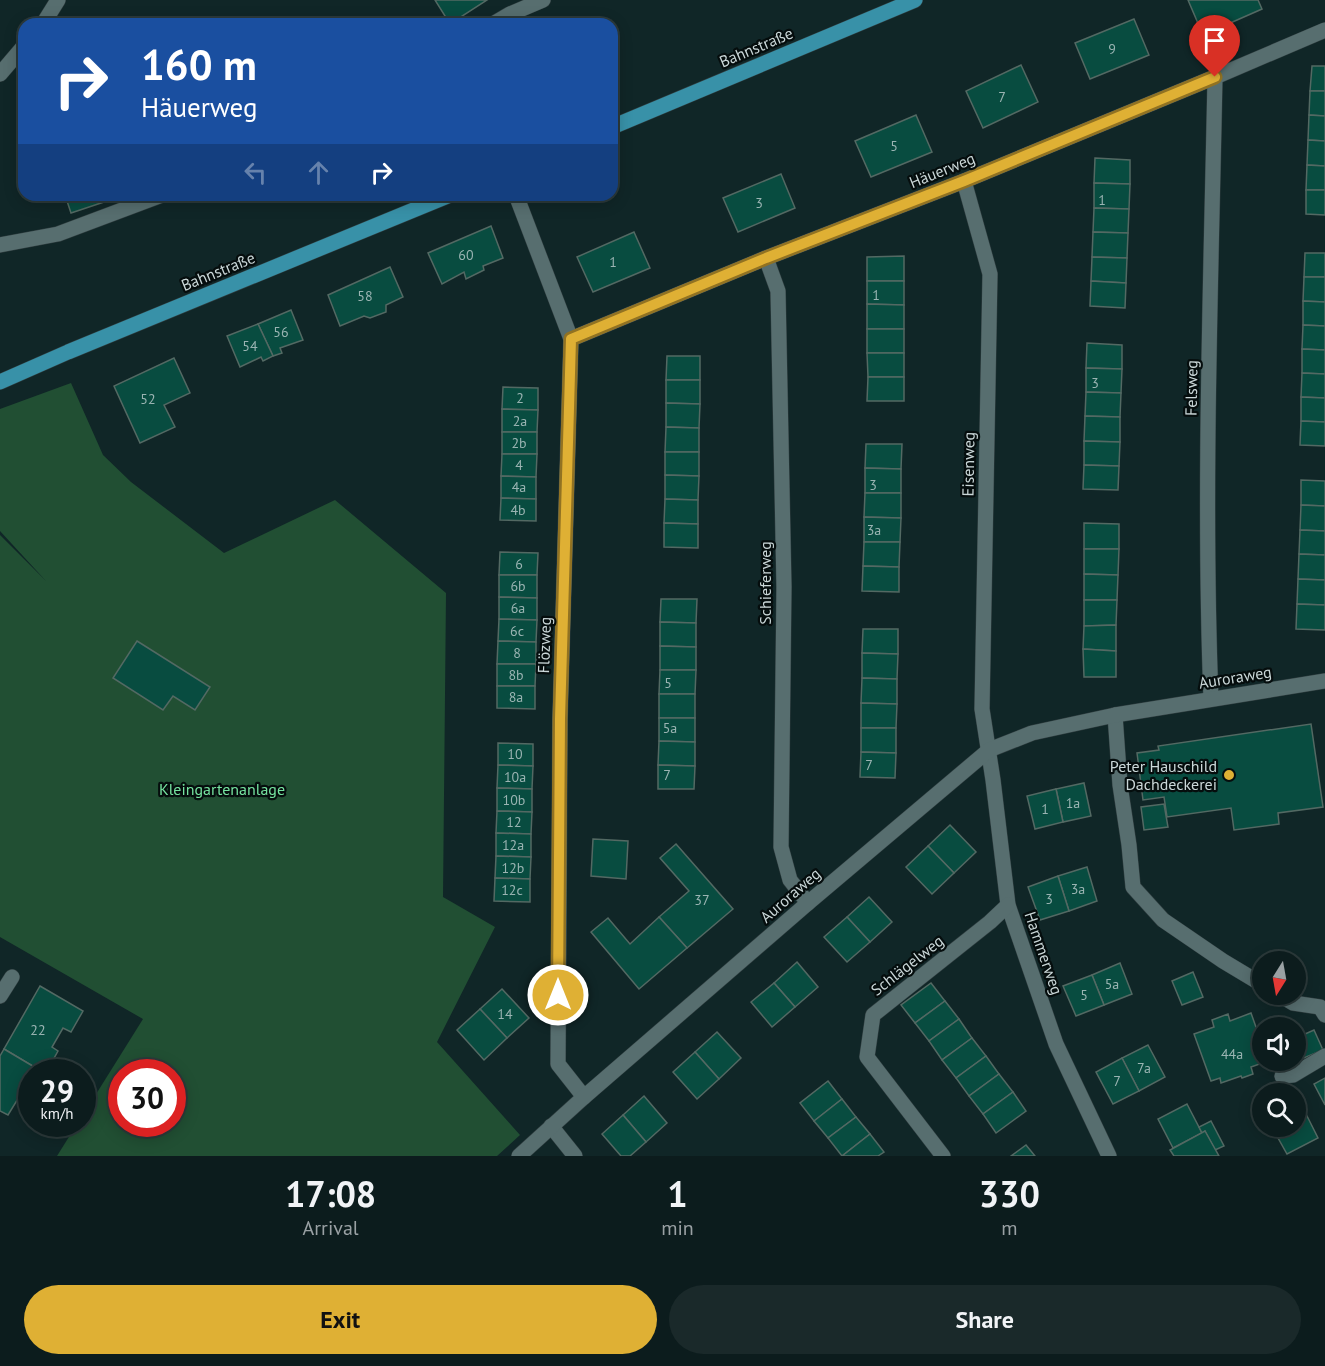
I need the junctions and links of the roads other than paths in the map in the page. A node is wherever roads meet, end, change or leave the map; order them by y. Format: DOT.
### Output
graph roads {
  1 [pos="58,0"];
  2 [pos="543,0"];
  3 [pos="915,0"];
  4 [pos="47,18"];
  5 [pos="503,18"];
  6 [pos="1325,30"];
  7 [pos="18,53"];
  8 [pos="0,74"];
  9 [pos="1215,77"];
  10 [pos="618,124"];
  11 [pos="964,181"];
  12 [pos="146,201"];
  13 [pos="435,201"];
  14 [pos="518,201"];
  15 [pos="0,245"];
  16 [pos="766,258"];
  17 [pos="571,339"];
  18 [pos="0,382"];
  19 [pos="1325,681"];
  20 [pos="1211,699"];
  21 [pos="1115,715"];
  22 [pos="989,750"];
  23 [pos="808,903"];
  24 [pos="1008,905"];
  25 [pos="12,977"];
  26 [pos="1252,978"];
  27 [pos="0,996"];
  28 [pos="1306,1005"];
  29 [pos="1325,1015"];
  30 [pos="1325,1056"];
  31 [pos="1282,1076"];
  32 [pos="584,1097"];
  33 [pos="551,1126"];
  34 [pos="519,1156"];
  35 [pos="575,1156"];
  36 [pos="943,1156"];
  37 [pos="1109,1156"];
  1 -- 4 [label="street"];
  2 -- 5 [label="street"];
  3 -- 10 [label="main road, Bahnstraße"];
  6 -- 9 [label="street, Häuerweg"];
  7 -- 8 [label="street"];
  9 -- 11 [label="street, Häuerweg"];
  9 -- 20 [label="street, Felsweg"];
  11 -- 16 [label="street, Häuerweg"];
  11 -- 22 [label="street, Eisenweg"];
  12 -- 15 [label="street"];
  13 -- 18 [label="main road, Bahnstraße"];
  14 -- 17 [label="street, Flözweg"];
  16 -- 17 [label="street, Häuerweg"];
  16 -- 23 [label="street, Schieferweg"];
  17 -- 32 [label="street, Flözweg"];
  19 -- 20 [label="street, Auroraweg"];
  20 -- 21 [label="street, Auroraweg"];
  21 -- 22 [label="street, Auroraweg"];
  21 -- 26 [label="street"];
  22 -- 23 [label="street, Auroraweg"];
  22 -- 24 [label="street, Hammerweg"];
  23 -- 32 [label="street, Auroraweg"];
  24 -- 36 [label="street, Schlägelweg"];
  24 -- 37 [label="street, Hammerweg"];
  25 -- 27 [label="street"];
  28 -- 29 [label="street"];
  30 -- 31 [label="street"];
  32 -- 33 [label="street, Auroraweg"];
  33 -- 34 [label="street, Auroraweg"];
  33 -- 35 [label="street"];
}
